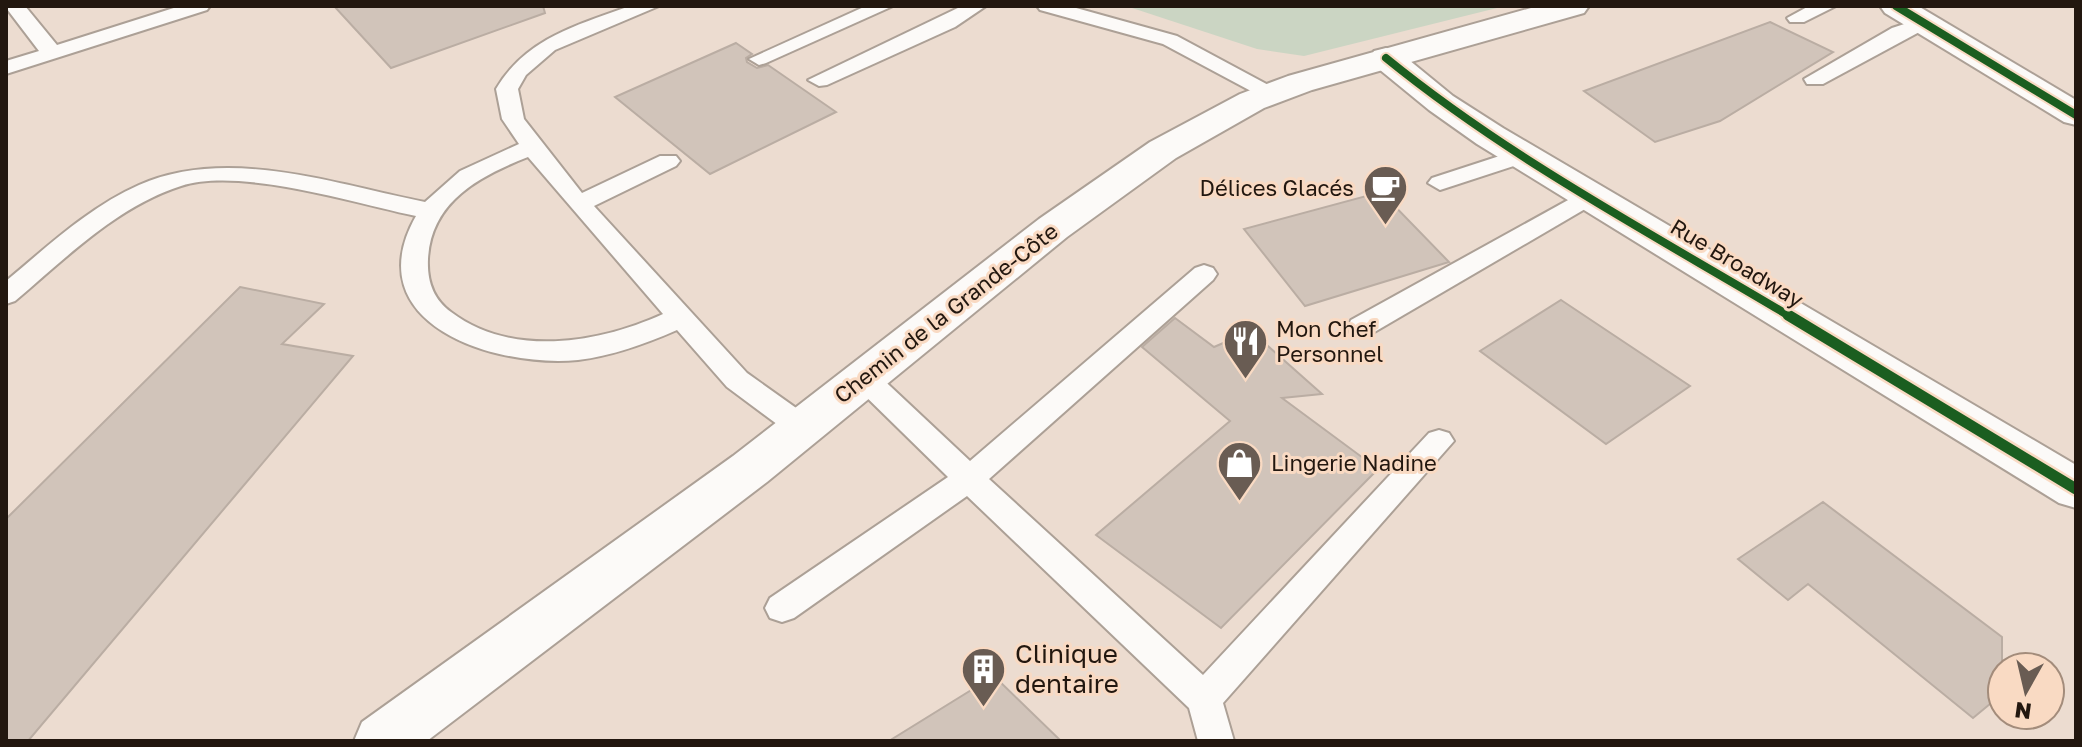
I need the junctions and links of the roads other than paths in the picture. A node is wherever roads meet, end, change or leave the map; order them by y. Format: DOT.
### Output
graph roads {
  1 [pos="200,6"];
  2 [pos="649,6"];
  3 [pos="883,6"];
  4 [pos="976,6"];
  5 [pos="1047,6"];
  6 [pos="1573,6"];
  7 [pos="1826,6"];
  8 [pos="1896,6"];
  9 [pos="17,9"];
  10 [pos="1797,18"];
  11 [pos="1926,23"];
  12 [pos="53,54"];
  13 [pos="1386,58"];
  14 [pos="759,59"];
  15 [pos="6,68"];
  16 [pos="1815,79"];
  17 [pos="819,80"];
  18 [pos="1272,93"];
  19 [pos="2076,115"];
  20 [pos="531,148"];
  21 [pos="1521,156"];
  22 [pos="668,161"];
  23 [pos="1440,183"];
  24 [pos="1588,197"];
  25 [pos="578,204"];
  26 [pos="432,211"];
  27 [pos="1204,274"];
  28 [pos="6,295"];
  29 [pos="681,317"];
  30 [pos="1361,327"];
  31 [pos="864,378"];
  32 [pos="803,428"];
  33 [pos="1439,441"];
  34 [pos="969,479"];
  35 [pos="2076,489"];
  36 [pos="782,608"];
  37 [pos="1204,699"];
  38 [pos="382,741"];
  39 [pos="1216,741"];
  1 -- 12 [label="lane"];
  2 -- 20 [label="lane"];
  3 -- 14 [label="lane"];
  4 -- 17 [label="lane"];
  5 -- 18 [label="lane"];
  6 -- 13 [label="main road, Chemin de la Grande-Côte"];
  7 -- 10 [label="lane"];
  8 -- 11 [label="main road"];
  9 -- 12 [label="lane"];
  11 -- 16 [label="lane"];
  11 -- 19 [label="main road"];
  12 -- 15 [label="lane"];
  13 -- 18 [label="main road, Chemin de la Grande-Côte"];
  13 -- 21 [label="main road, Rue Broadway"];
  18 -- 31 [label="main road, Chemin de la Grande-Côte"];
  20 -- 25 [label="lane"];
  20 -- 26 [label="lane"];
  21 -- 23 [label="lane"];
  21 -- 24 [label="main road, Rue Broadway"];
  22 -- 25 [label="lane"];
  24 -- 30 [label="lane"];
  24 -- 35 [label="main road, Rue Broadway"];
  25 -- 29 [label="lane"];
  26 -- 28 [label="lane"];
  26 -- 29 [label="lane"];
  27 -- 34 [label="lane"];
  29 -- 32 [label="lane"];
  31 -- 32 [label="main road, Chemin de la Grande-Côte"];
  31 -- 34 [label="lane"];
  32 -- 38 [label="main road, Chemin de la Grande-Côte"];
  33 -- 37 [label="lane"];
  34 -- 36 [label="lane"];
  34 -- 37 [label="lane"];
  37 -- 39 [label="lane"];
}
